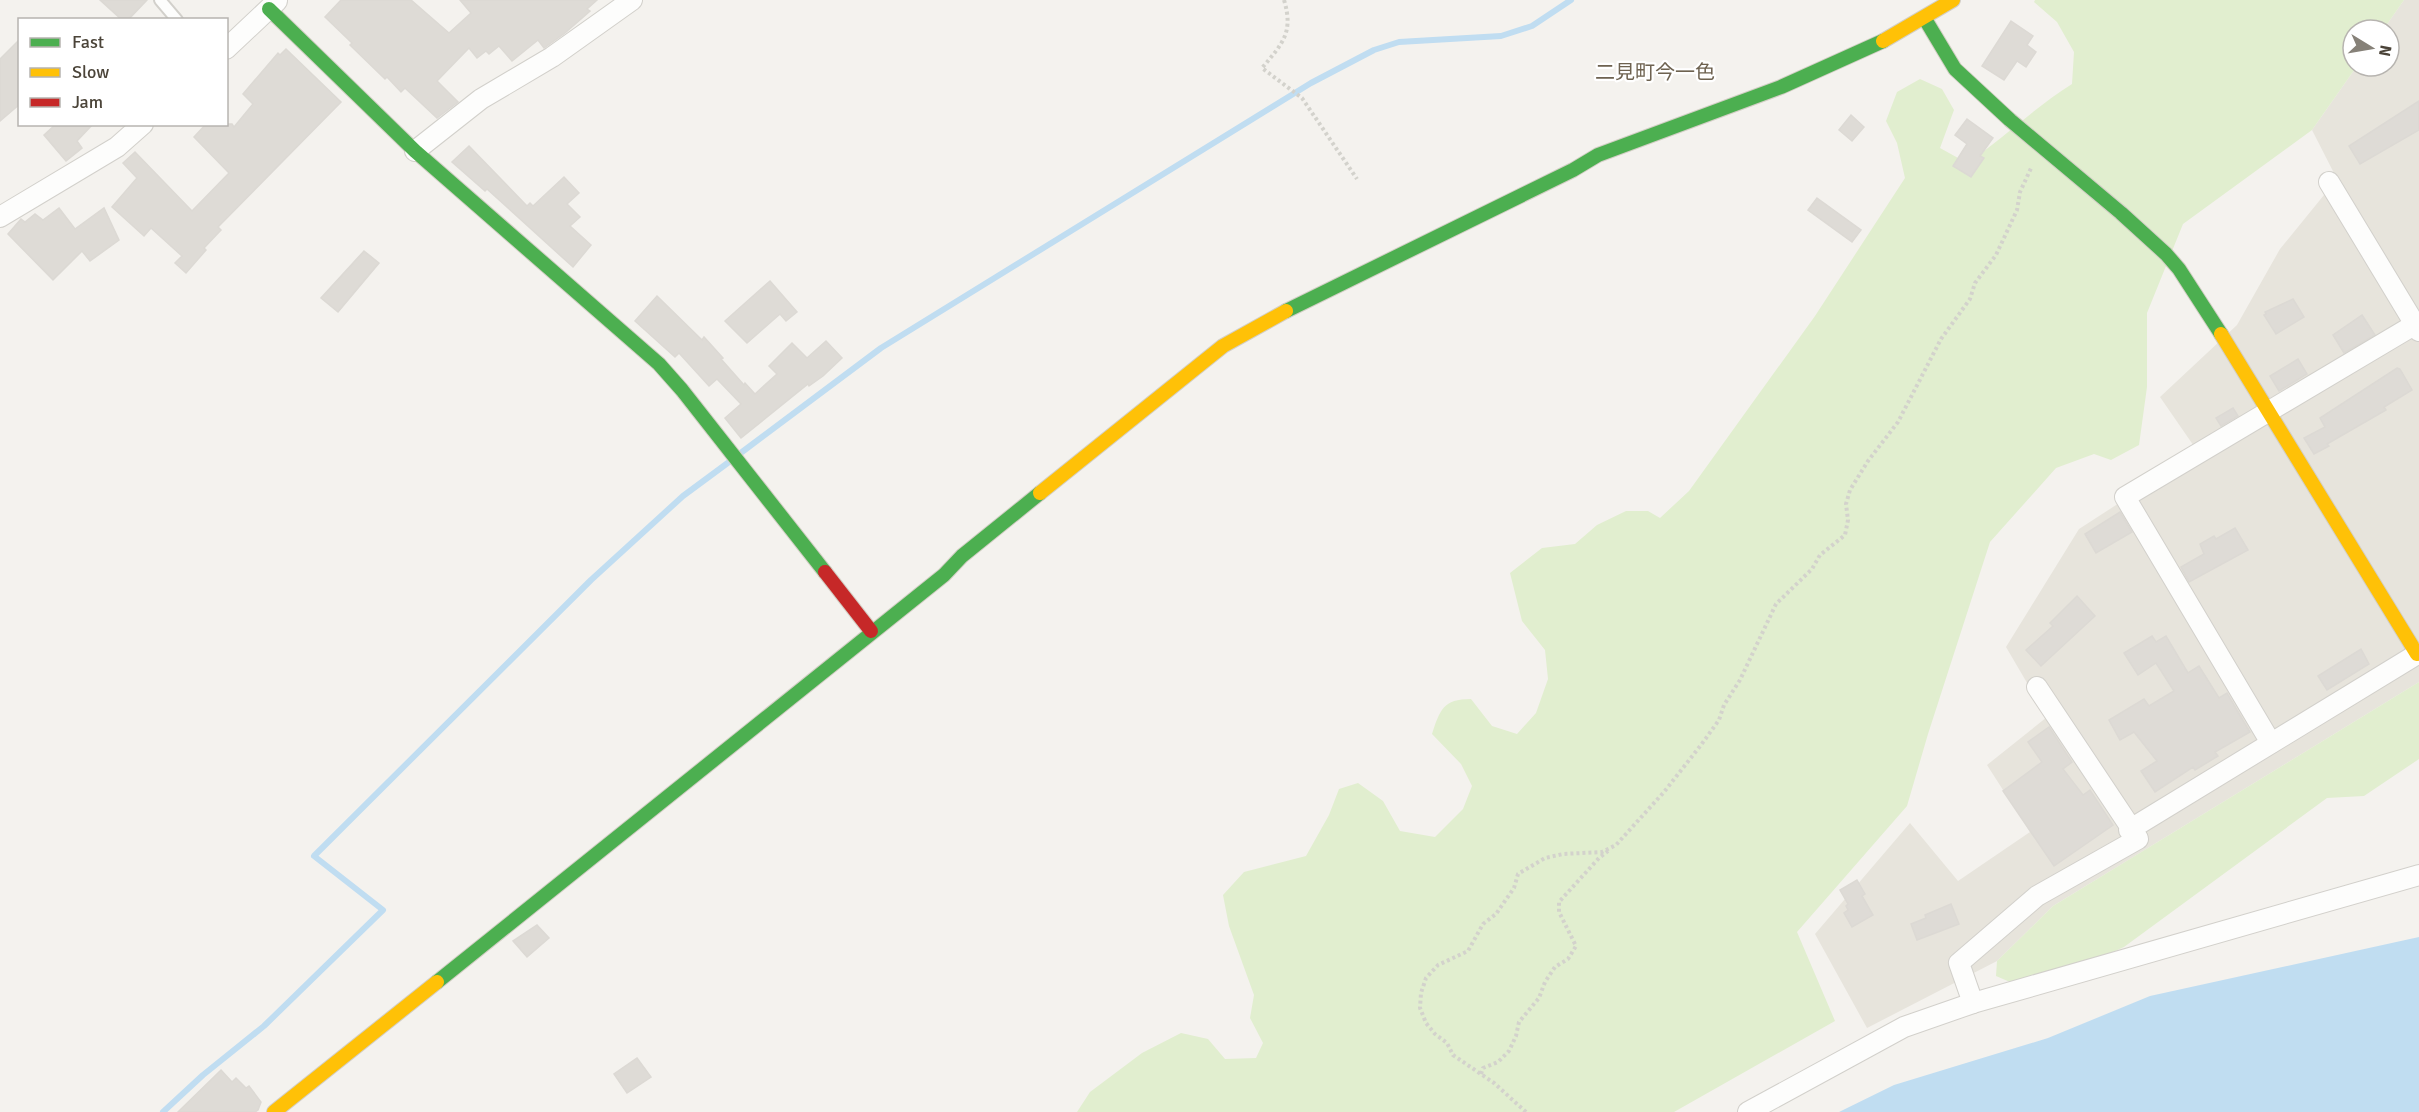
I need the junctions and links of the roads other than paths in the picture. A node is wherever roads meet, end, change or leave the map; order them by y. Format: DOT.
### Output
graph roads {
  1 [pos="160,0"];
  2 [pos="632,0"];
  3 [pos="1953,0"];
  4 [pos="273,4"];
  5 [pos="1923,9"];
  6 [pos="175,18"];
  7 [pos="228,47"];
  8 [pos="141,126"];
  9 [pos="416,151"];
  10 [pos="2329,182"];
  11 [pos="0,217"];
  12 [pos="2418,326"];
  13 [pos="2269,412"];
  14 [pos="871,631"];
  15 [pos="2418,653"];
  16 [pos="2037,687"];
  17 [pos="2271,743"];
  18 [pos="2138,840"];
  19 [pos="2419,875"];
  20 [pos="1973,1004"];
  21 [pos="274,1112"];
  22 [pos="1748,1112"];
  1 -- 6 [label="lane"];
  2 -- 9 [label="street"];
  3 -- 5 [label="street"];
  4 -- 7 [label="street"];
  4 -- 9 [label="street"];
  5 -- 13 [label="street"];
  5 -- 14 [label="street"];
  8 -- 11 [label="street"];
  9 -- 14 [label="street"];
  10 -- 12 [label="street"];
  12 -- 13 [label="street"];
  13 -- 15 [label="street"];
  13 -- 17 [label="street"];
  14 -- 21 [label="street"];
  15 -- 17 [label="street"];
  16 -- 18 [label="street"];
  17 -- 18 [label="street"];
  18 -- 20 [label="street"];
  19 -- 20 [label="street"];
  20 -- 22 [label="street"];
}
